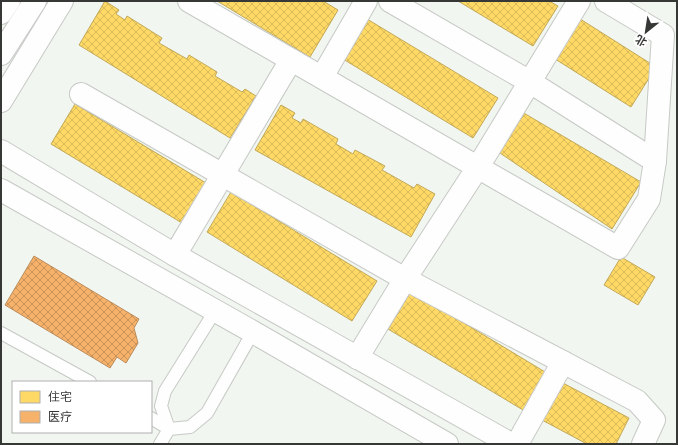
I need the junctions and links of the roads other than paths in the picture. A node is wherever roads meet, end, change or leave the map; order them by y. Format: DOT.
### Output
graph roads {
  1 [pos="9,1"];
  2 [pos="35,1"];
  3 [pos="62,1"];
  4 [pos="189,1"];
  5 [pos="366,1"];
  6 [pos="390,1"];
  7 [pos="579,1"];
  8 [pos="606,1"];
  9 [pos="1,13"];
  10 [pos="1,54"];
  11 [pos="291,60"];
  12 [pos="322,77"];
  13 [pos="530,82"];
  14 [pos="81,94"];
  15 [pos="1,101"];
  16 [pos="1,151"];
  17 [pos="655,161"];
  18 [pos="478,167"];
  19 [pos="222,175"];
  20 [pos="1,190"];
  21 [pos="175,255"];
  22 [pos="405,279"];
  23 [pos="215,310"];
  24 [pos="253,332"];
  25 [pos="1,333"];
  26 [pos="357,358"];
  27 [pos="563,362"];
  28 [pos="88,381"];
  29 [pos="152,419"];
  30 [pos="169,429"];
  31 [pos="160,444"];
  32 [pos="447,444"];
  33 [pos="511,444"];
  34 [pos="517,444"];
  35 [pos="643,444"];
  1 -- 9 [label="street"];
  2 -- 10 [label="street"];
  3 -- 15 [label="street"];
  4 -- 11 [label="street"];
  5 -- 12 [label="street"];
  6 -- 13 [label="street"];
  7 -- 13 [label="street"];
  8 -- 17 [label="street"];
  11 -- 12 [label="street"];
  11 -- 19 [label="street"];
  12 -- 18 [label="street"];
  13 -- 17 [label="street"];
  13 -- 18 [label="street"];
  14 -- 19 [label="street"];
  16 -- 21 [label="street"];
  17 -- 18 [label="street"];
  18 -- 22 [label="street"];
  19 -- 21 [label="street"];
  19 -- 22 [label="street"];
  20 -- 23 [label="street"];
  21 -- 26 [label="street"];
  22 -- 26 [label="street"];
  22 -- 27 [label="street"];
  23 -- 24 [label="street"];
  23 -- 30 [label="lane"];
  24 -- 30 [label="lane"];
  24 -- 32 [label="street"];
  25 -- 28 [label="lane"];
  26 -- 33 [label="street"];
  27 -- 34 [label="street"];
  27 -- 35 [label="street"];
  29 -- 30 [label="lane"];
  30 -- 31 [label="lane"];
}
